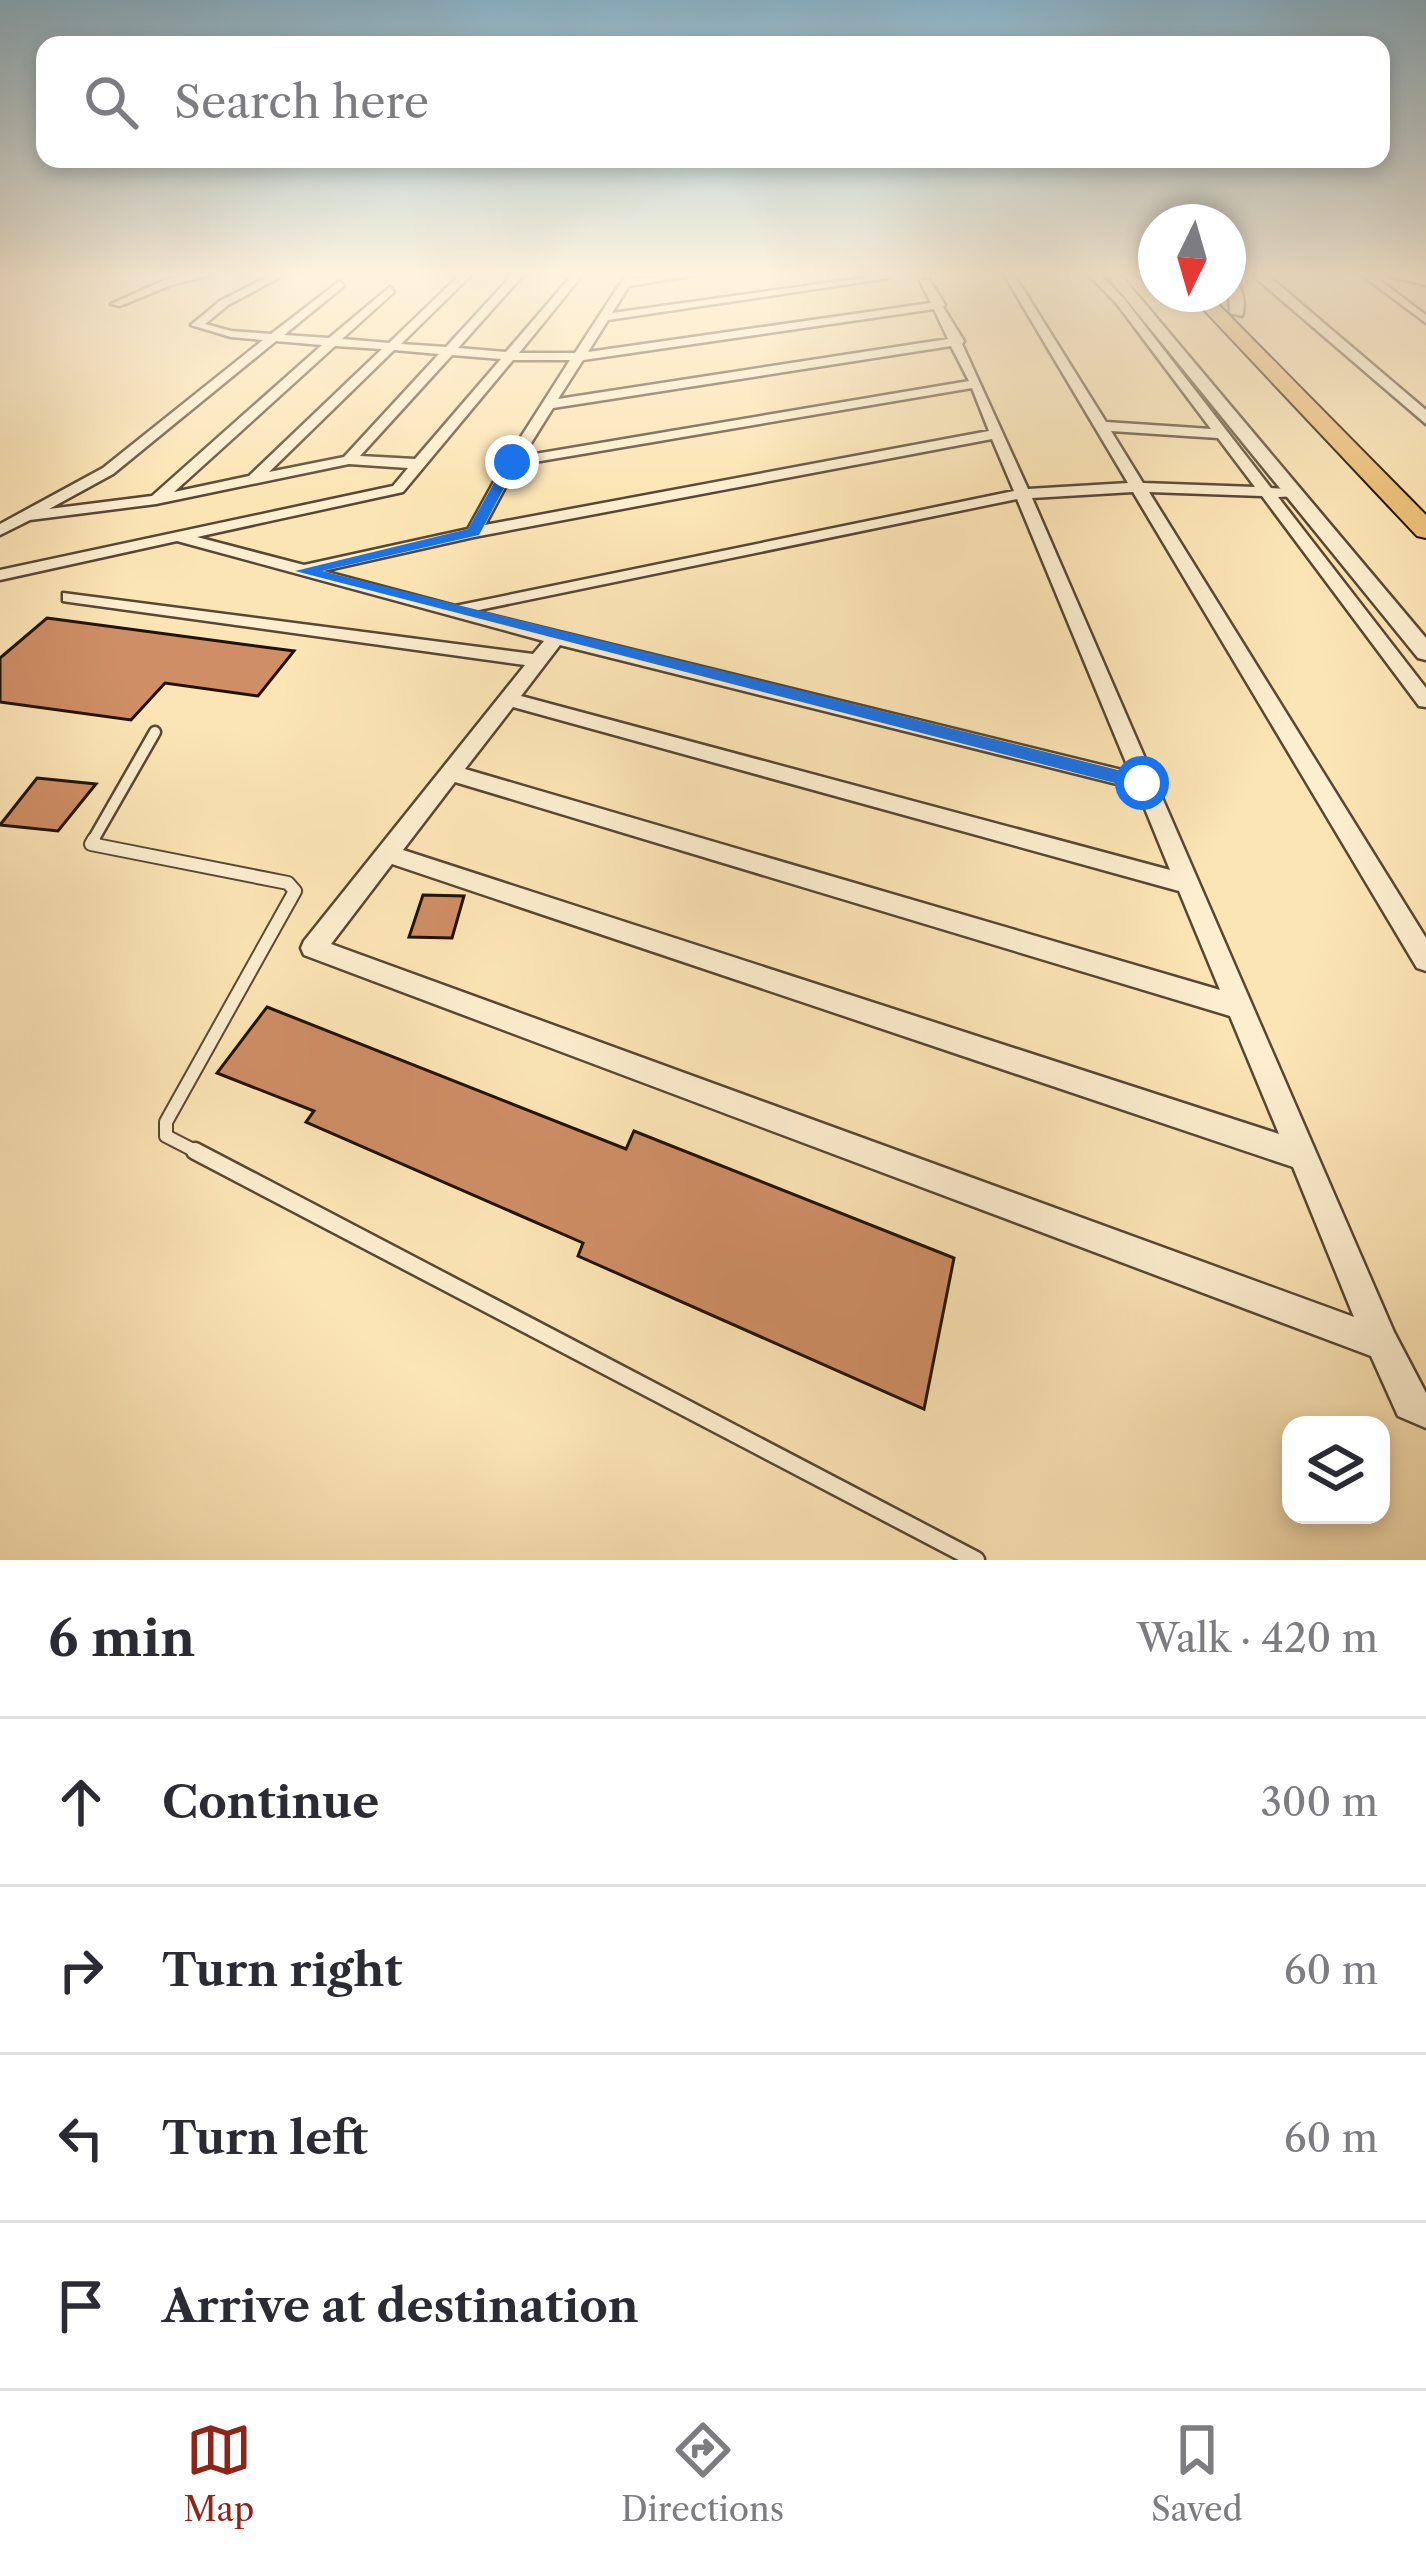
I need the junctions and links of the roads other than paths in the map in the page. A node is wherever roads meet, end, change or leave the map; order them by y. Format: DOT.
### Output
graph roads {
  1 [pos="262,346"];
  2 [pos="327,346"];
  3 [pos="389,346"];
  4 [pos="455,346"];
  5 [pos="519,346"];
  6 [pos="585,346"];
  7 [pos="656,346"];
  8 [pos="927,346"];
  9 [pos="960,346"];
  10 [pos="1054,346"];
  11 [pos="1153,346"];
  12 [pos="1173,346"];
  13 [pos="1248,346"];
  14 [pos="1271,346"];
  15 [pos="1341,346"];
  16 [pos="450,351"];
  17 [pos="511,356"];
  18 [pos="578,357"];
  19 [pos="976,384"];
  20 [pos="547,405"];
  21 [pos="1426,419"];
  22 [pos="1104,426"];
  23 [pos="996,434"];
  24 [pos="1218,434"];
  25 [pos="349,460"];
  26 [pos="512,462"];
  27 [pos="422,464"];
  28 [pos="256,478"];
  29 [pos="1137,487"];
  30 [pos="1264,492"];
  31 [pos="1295,493"];
  32 [pos="1021,494"];
  33 [pos="1426,497"];
  34 [pos="157,500"];
  35 [pos="16,518"];
  36 [pos="0,530"];
  37 [pos="1426,530"];
  38 [pos="474,532"];
  39 [pos="182,538"];
  40 [pos="303,571"];
  41 [pos="0,575"];
  42 [pos="69,597"];
  43 [pos="453,610"];
  44 [pos="556,638"];
  45 [pos="1426,652"];
  46 [pos="538,661"];
  47 [pos="508,699"];
  48 [pos="1426,701"];
  49 [pos="155,732"];
  50 [pos="452,773"];
  51 [pos="1142,783"];
  52 [pos="386,853"];
  53 [pos="1186,884"];
  54 [pos="1426,960"];
  55 [pos="1238,1007"];
  56 [pos="1302,1156"];
  57 [pos="1382,1344"];
  58 [pos="1426,1411"];
  59 [pos="976,1560"];
  1 -- 35 [label="street"];
  2 -- 34 [label="street"];
  3 -- 16 [label="street"];
  3 -- 28 [label="street"];
  4 -- 16 [label="street"];
  5 -- 17 [label="street"];
  6 -- 18 [label="street"];
  7 -- 18 [label="street"];
  8 -- 20 [label="street"];
  9 -- 19 [label="street"];
  10 -- 22 [label="street"];
  11 -- 24 [label="street"];
  12 -- 31 [label="street"];
  13 -- 37 [label="highway"];
  14 -- 33 [label="highway"];
  15 -- 21 [label="street"];
  16 -- 17 [label="street"];
  16 -- 25 [label="street"];
  17 -- 18 [label="street"];
  17 -- 27 [label="street"];
  18 -- 20 [label="street"];
  19 -- 23 [label="street"];
  19 -- 26 [label="street"];
  20 -- 26 [label="street"];
  22 -- 24 [label="street"];
  22 -- 29 [label="street"];
  23 -- 32 [label="street"];
  23 -- 38 [label="street"];
  24 -- 30 [label="street"];
  25 -- 27 [label="street"];
  25 -- 28 [label="street"];
  26 -- 38 [label="street"];
  27 -- 39 [label="street"];
  28 -- 34 [label="street"];
  29 -- 30 [label="street"];
  29 -- 32 [label="street"];
  29 -- 54 [label="street"];
  30 -- 31 [label="street"];
  30 -- 48 [label="street"];
  31 -- 45 [label="street"];
  32 -- 43 [label="street"];
  32 -- 51 [label="street"];
  34 -- 35 [label="street"];
  35 -- 36 [label="street"];
  38 -- 40 [label="street"];
  39 -- 40 [label="street"];
  39 -- 41 [label="street"];
  40 -- 43 [label="street"];
  42 -- 46 [label="street"];
  43 -- 44 [label="street"];
  44 -- 46 [label="street"];
  44 -- 51 [label="street"];
  46 -- 47 [label="street"];
  47 -- 50 [label="street"];
  47 -- 53 [label="street"];
  49 -- 59 [label="lane"];
  50 -- 52 [label="street"];
  50 -- 55 [label="street"];
  51 -- 53 [label="street"];
  52 -- 56 [label="street"];
  52 -- 57 [label="street"];
  53 -- 55 [label="street"];
  55 -- 56 [label="street"];
  56 -- 57 [label="street"];
  57 -- 58 [label="street"];
}
